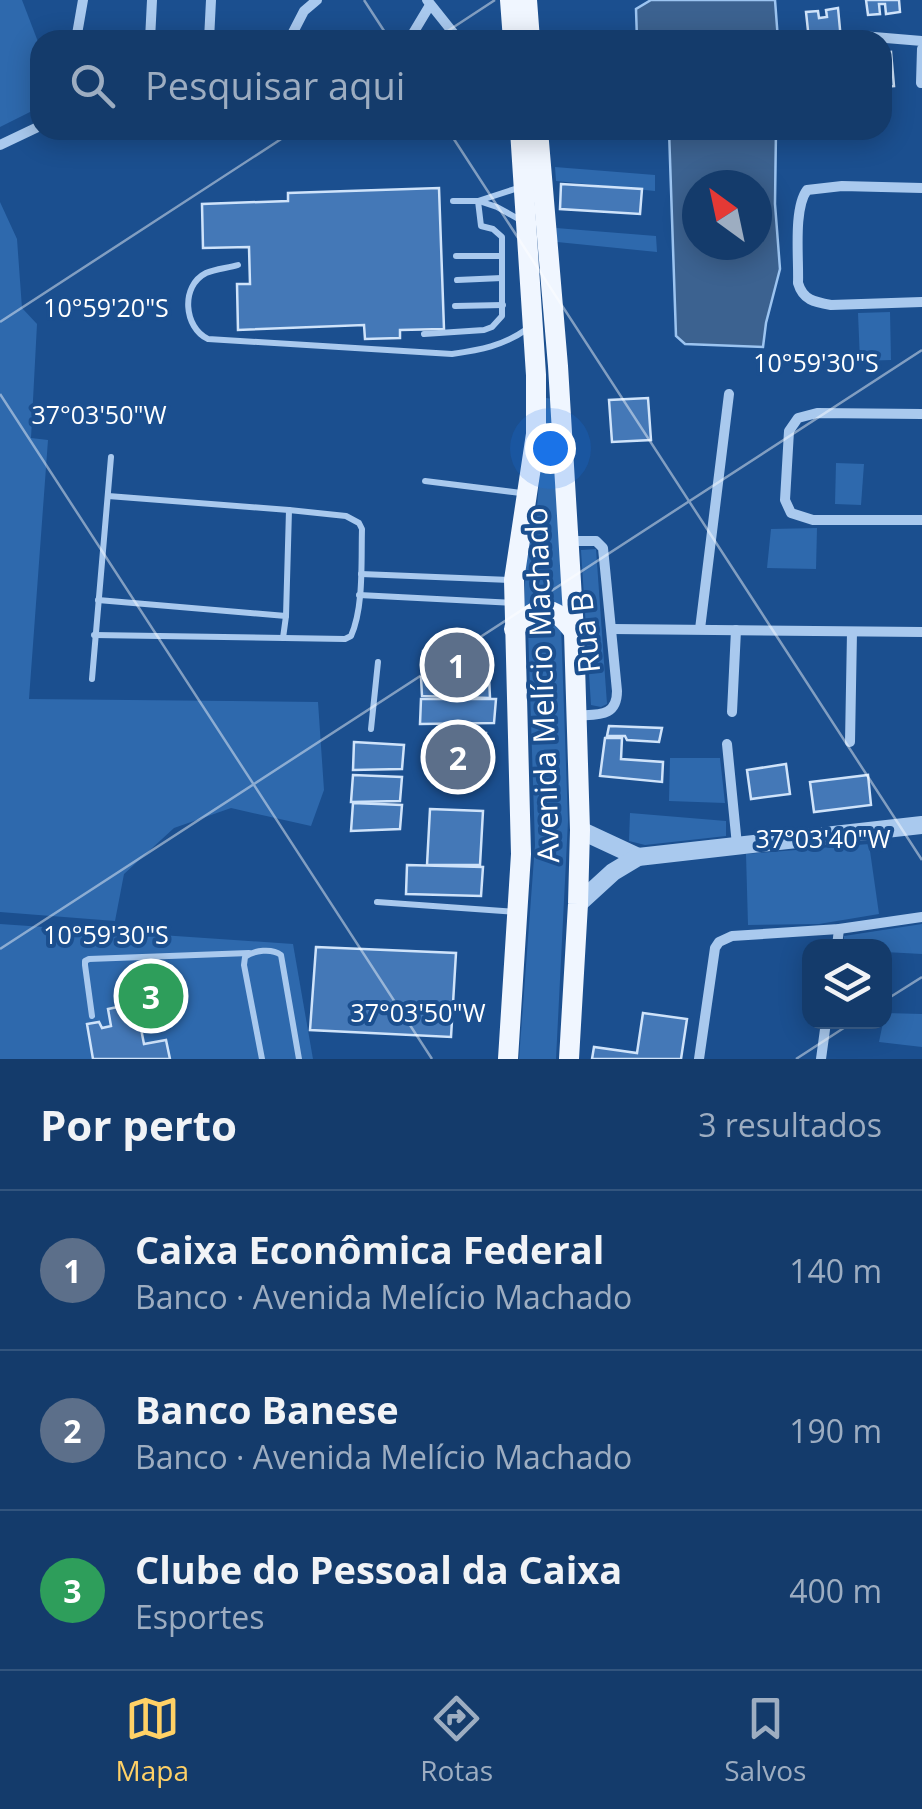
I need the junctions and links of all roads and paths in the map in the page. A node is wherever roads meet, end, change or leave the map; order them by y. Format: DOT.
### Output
graph roads {
  1 [pos="83,0"];
  2 [pos="152,0"];
  3 [pos="211,0"];
  4 [pos="322,0"];
  5 [pos="510,0"];
  6 [pos="527,0"];
  7 [pos="429,2"];
  8 [pos="78,30"];
  9 [pos="150,30"];
  10 [pos="209,30"];
  11 [pos="294,30"];
  12 [pos="414,30"];
  13 [pos="451,30"];
  14 [pos="512,30"];
  15 [pos="516,30"];
  16 [pos="892,38"];
  17 [pos="922,41"];
  18 [pos="922,49"];
  19 [pos="921,83"];
  20 [pos="30,131"];
  21 [pos="521,140"];
  22 [pos="539,140"];
  23 [pos="0,145"];
  24 [pos="524,186"];
  25 [pos="922,188"];
  26 [pos="453,200"];
  27 [pos="478,201"];
  28 [pos="526,225"];
  29 [pos="456,256"];
  30 [pos="502,256"];
  31 [pos="238,266"];
  32 [pos="502,278"];
  33 [pos="457,280"];
  34 [pos="922,302"];
  35 [pos="503,305"];
  36 [pos="455,306"];
  37 [pos="532,326"];
  38 [pos="424,334"];
  39 [pos="729,394"];
  40 [pos="922,414"];
  41 [pos="111,457"];
  42 [pos="425,481"];
  43 [pos="528,494"];
  44 [pos="108,496"];
  45 [pos="289,510"];
  46 [pos="922,520"];
  47 [pos="570,541"];
  48 [pos="361,574"];
  49 [pos="514,580"];
  50 [pos="359,595"];
  51 [pos="98,600"];
  52 [pos="514,603"];
  53 [pos="286,616"];
  54 [pos="514,629"];
  55 [pos="612,629"];
  56 [pos="700,629"];
  57 [pos="736,630"];
  58 [pos="574,632"];
  59 [pos="852,632"];
  60 [pos="922,632"];
  61 [pos="94,635"];
  62 [pos="283,639"];
  63 [pos="378,662"];
  64 [pos="92,679"];
  65 [pos="732,712"];
  66 [pos="575,716"];
  67 [pos="371,729"];
  68 [pos="850,742"];
  69 [pos="727,744"];
  70 [pos="922,825"];
  71 [pos="580,830"];
  72 [pos="737,844"];
  73 [pos="638,857"];
  74 [pos="377,902"];
  75 [pos="578,904"];
  76 [pos="518,912"];
  77 [pos="922,916"];
  78 [pos="839,930"];
  79 [pos="837,939"];
  80 [pos="250,953"];
  81 [pos="92,1016"];
  82 [pos="825,1029"];
  83 [pos="262,1059"];
  84 [pos="298,1059"];
  85 [pos="508,1059"];
  86 [pos="569,1059"];
  87 [pos="699,1059"];
  88 [pos="821,1059"];
  1 -- 8 [label="street"];
  2 -- 9 [label="street"];
  3 -- 10 [label="street"];
  4 -- 11 [label="street"];
  5 -- 14 [label="main road"];
  6 -- 15 [label="main road"];
  7 -- 12 [label="street"];
  7 -- 13 [label="street"];
  16 -- 17 [label="street"];
  18 -- 19 [label="street"];
  20 -- 23 [label="street"];
  21 -- 24 [label="main road, Avenida Melício Machado"];
  22 -- 47 [label="main road, Avenida Melício Machado"];
  24 -- 27 [label="lane"];
  24 -- 28 [label="main road, Avenida Melício Machado"];
  25 -- 34 [label="street"];
  26 -- 27 [label="lane"];
  27 -- 28 [label="lane"];
  27 -- 30 [label="lane"];
  28 -- 37 [label="main road, Avenida Melício Machado"];
  29 -- 30 [label="lane"];
  30 -- 32 [label="lane"];
  31 -- 37 [label="lane"];
  32 -- 33 [label="lane"];
  32 -- 35 [label="lane"];
  35 -- 36 [label="lane"];
  35 -- 38 [label="lane"];
  37 -- 43 [label="main road, Avenida Melício Machado"];
  39 -- 56 [label="street"];
  40 -- 46 [label="street"];
  41 -- 44 [label="lane"];
  42 -- 43 [label="lane"];
  43 -- 49 [label="main road, Avenida Melício Machado"];
  44 -- 45 [label="lane"];
  44 -- 51 [label="lane"];
  45 -- 48 [label="lane"];
  45 -- 53 [label="lane"];
  47 -- 55 [label="street, Rua B"];
  47 -- 58 [label="main road, Avenida Melício Machado"];
  48 -- 49 [label="lane"];
  48 -- 50 [label="lane"];
  49 -- 52 [label="main road, Avenida Melício Machado"];
  50 -- 52 [label="lane"];
  50 -- 62 [label="lane"];
  51 -- 53 [label="lane"];
  51 -- 61 [label="lane"];
  52 -- 54 [label="main road, Avenida Melício Machado"];
  53 -- 62 [label="lane"];
  54 -- 58 [label="main road"];
  54 -- 76 [label="main road, Avenida Melício Machado"];
  55 -- 56 [label="street"];
  55 -- 66 [label="street, Rua B"];
  56 -- 57 [label="street"];
  57 -- 59 [label="street"];
  57 -- 65 [label="street"];
  58 -- 66 [label="main road, Avenida Melício Machado"];
  59 -- 60 [label="street"];
  59 -- 68 [label="street"];
  61 -- 62 [label="lane"];
  61 -- 64 [label="lane"];
  63 -- 67 [label="lane"];
  66 -- 71 [label="main road, Avenida Melício Machado"];
  69 -- 72 [label="street"];
  70 -- 72 [label="street"];
  71 -- 73 [label="street"];
  71 -- 75 [label="main road, Avenida Melício Machado"];
  72 -- 73 [label="street"];
  73 -- 75 [label="street"];
  74 -- 76 [label="lane"];
  75 -- 86 [label="main road, Avenida Melício Machado"];
  76 -- 85 [label="main road, Avenida Melício Machado"];
  77 -- 78 [label="street"];
  78 -- 79 [label="street"];
  78 -- 87 [label="street"];
  80 -- 81 [label="lane"];
  80 -- 83 [label="lane"];
  80 -- 84 [label="lane"];
  82 -- 88 [label="street"];
}
